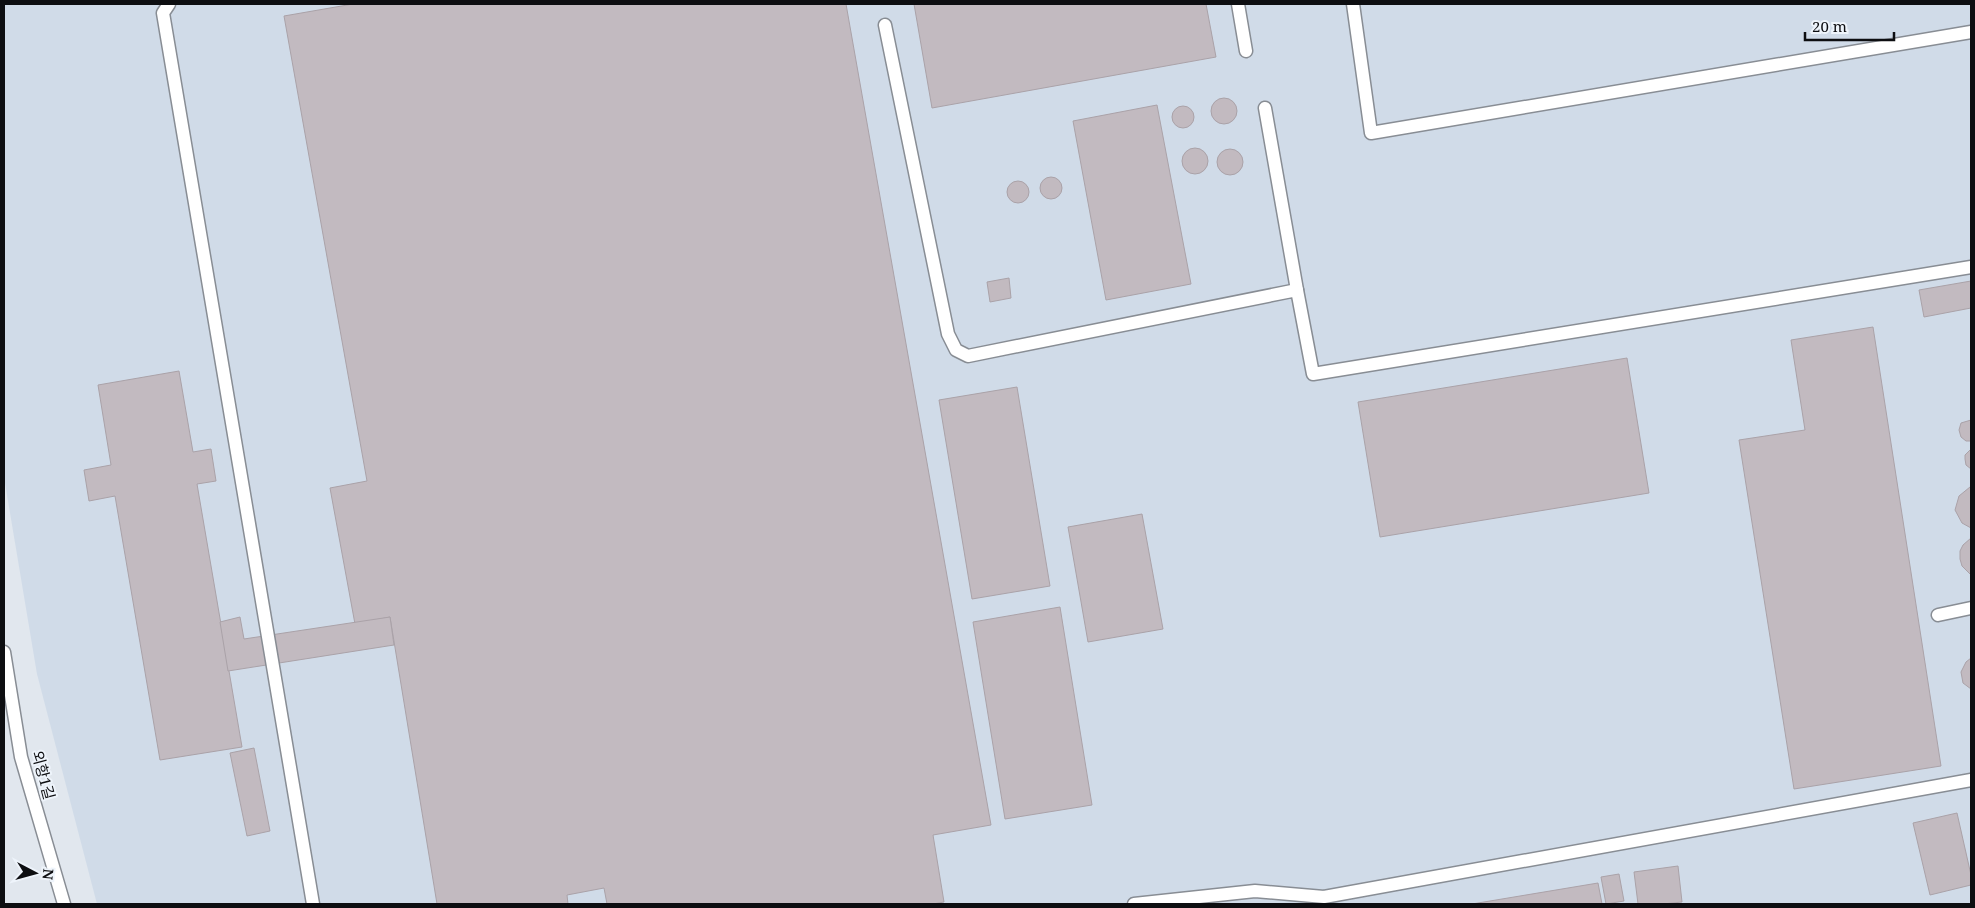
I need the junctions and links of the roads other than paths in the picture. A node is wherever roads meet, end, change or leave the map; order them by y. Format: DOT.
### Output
graph roads {
  1 [pos="169,4"];
  2 [pos="1238,4"];
  3 [pos="1352,4"];
  4 [pos="885,25"];
  5 [pos="1971,32"];
  6 [pos="1246,51"];
  7 [pos="1265,108"];
  8 [pos="1971,267"];
  9 [pos="1297,290"];
  10 [pos="1971,608"];
  11 [pos="1938,615"];
  12 [pos="4,652"];
  13 [pos="1971,780"];
  14 [pos="64,904"];
  15 [pos="313,904"];
  16 [pos="1134,904"];
  1 -- 15 [label="lane"];
  2 -- 6 [label="lane"];
  3 -- 5 [label="lane"];
  4 -- 9 [label="lane"];
  7 -- 9 [label="lane"];
  8 -- 9 [label="lane"];
  10 -- 11 [label="lane"];
  12 -- 14 [label="lane, 외항1길"];
  13 -- 16 [label="lane"];
}
